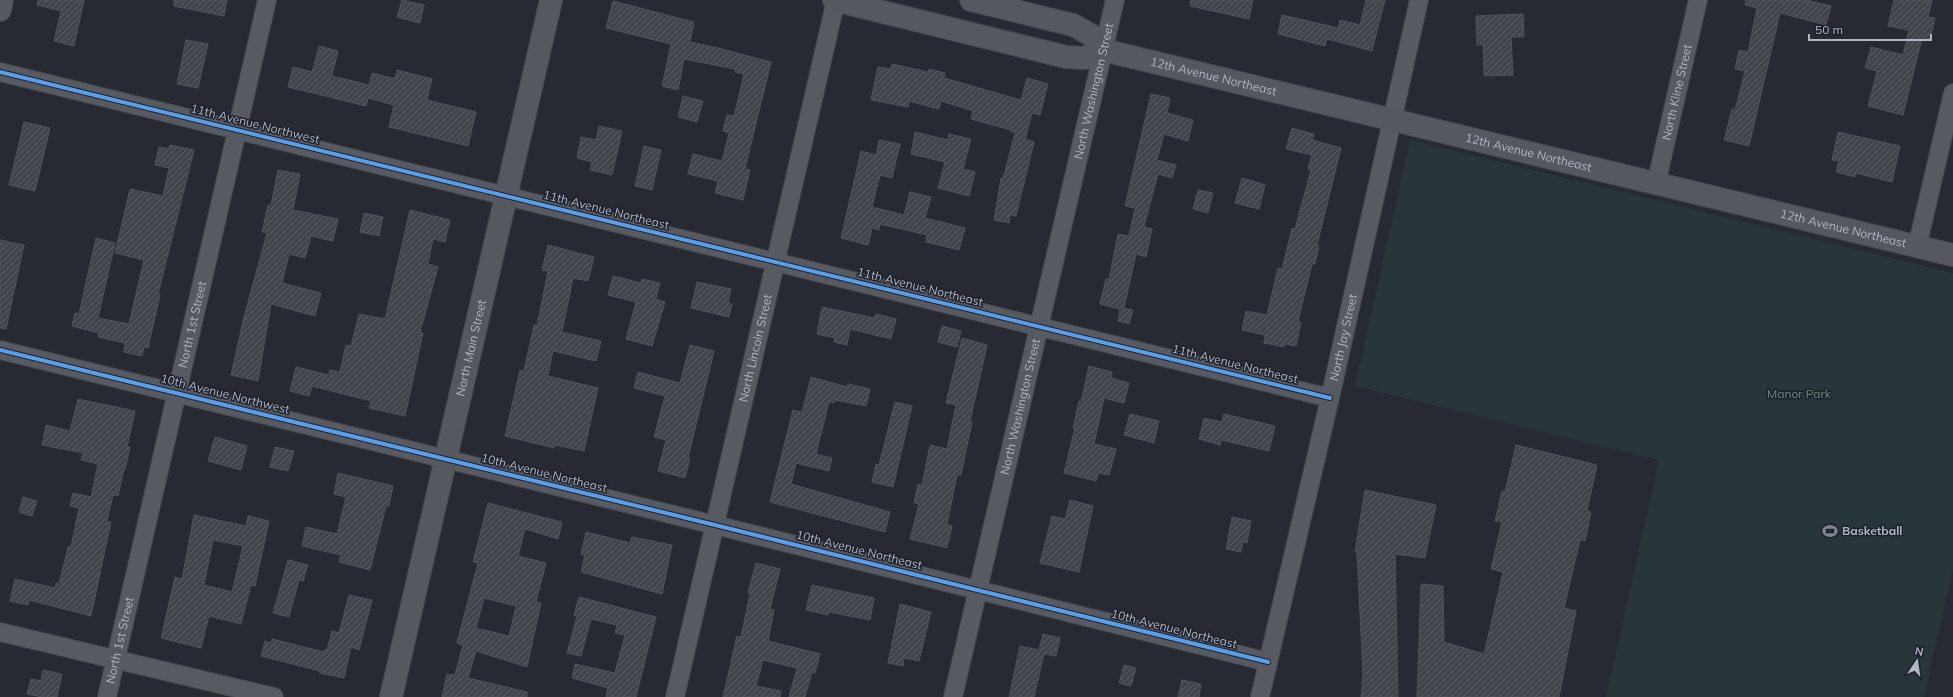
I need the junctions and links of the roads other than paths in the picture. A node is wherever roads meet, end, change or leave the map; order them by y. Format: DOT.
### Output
graph roads {
  1 [pos="2,0"];
  2 [pos="267,0"];
  3 [pos="551,0"];
  4 [pos="835,0"];
  5 [pos="971,0"];
  6 [pos="1115,0"];
  7 [pos="1419,0"];
  8 [pos="1698,0"];
  9 [pos="0,10"];
  10 [pos="1103,50"];
  11 [pos="0,72"];
  12 [pos="1953,93"];
  13 [pos="1392,118"];
  14 [pos="237,130"];
  15 [pos="1656,184"];
  16 [pos="506,196"];
  17 [pos="1917,247"];
  18 [pos="1953,255"];
  19 [pos="775,262"];
  20 [pos="1039,326"];
  21 [pos="0,350"];
  22 [pos="176,392"];
  23 [pos="1330,398"];
  24 [pos="445,459"];
  25 [pos="715,524"];
  26 [pos="978,590"];
  27 [pos="0,632"];
  28 [pos="115,658"];
  29 [pos="1268,662"];
  30 [pos="107,697"];
  31 [pos="274,697"];
  32 [pos="391,697"];
  33 [pos="675,697"];
  34 [pos="953,697"];
  35 [pos="1260,697"];
  1 -- 9 [label="street"];
  2 -- 14 [label="street, North 1st Street"];
  3 -- 16 [label="street, North Main Street"];
  4 -- 10 [label="street"];
  4 -- 19 [label="street, North Lincoln Street"];
  5 -- 10 [label="street"];
  6 -- 10 [label="street, North Washington Street"];
  7 -- 13 [label="street, North Jay Street"];
  8 -- 15 [label="street, North Kline Street"];
  10 -- 13 [label="street, 12th Avenue Northeast"];
  10 -- 20 [label="street, North Washington Street"];
  11 -- 14 [label="street, 11th Avenue Northwest"];
  12 -- 17 [label="street"];
  13 -- 15 [label="street, 12th Avenue Northeast"];
  13 -- 23 [label="street, North Jay Street"];
  14 -- 16 [label="street, 11th Avenue Northwest"];
  14 -- 22 [label="street, North 1st Street"];
  15 -- 17 [label="street, 12th Avenue Northeast"];
  16 -- 19 [label="street, 11th Avenue Northeast"];
  16 -- 24 [label="street, North Main Street"];
  17 -- 18 [label="street, 12th Avenue Northeast"];
  19 -- 20 [label="street, 11th Avenue Northeast"];
  19 -- 25 [label="street, North Lincoln Street"];
  20 -- 23 [label="street, 11th Avenue Northeast"];
  20 -- 26 [label="street, North Washington Street"];
  21 -- 22 [label="street, 10th Avenue Northwest"];
  22 -- 24 [label="street, 10th Avenue Northwest"];
  22 -- 28 [label="street, North 1st Street"];
  23 -- 29 [label="street, North Jay Street"];
  24 -- 25 [label="street, 10th Avenue Northeast"];
  24 -- 32 [label="street, North Main Street"];
  25 -- 26 [label="street, 10th Avenue Northeast"];
  25 -- 33 [label="street, North Lincoln Street"];
  26 -- 29 [label="street, 10th Avenue Northeast"];
  26 -- 34 [label="street, North Washington Street"];
  27 -- 28 [label="street"];
  28 -- 30 [label="street, North 1st Street"];
  28 -- 31 [label="street"];
  29 -- 35 [label="street, North Jay Street"];
}
